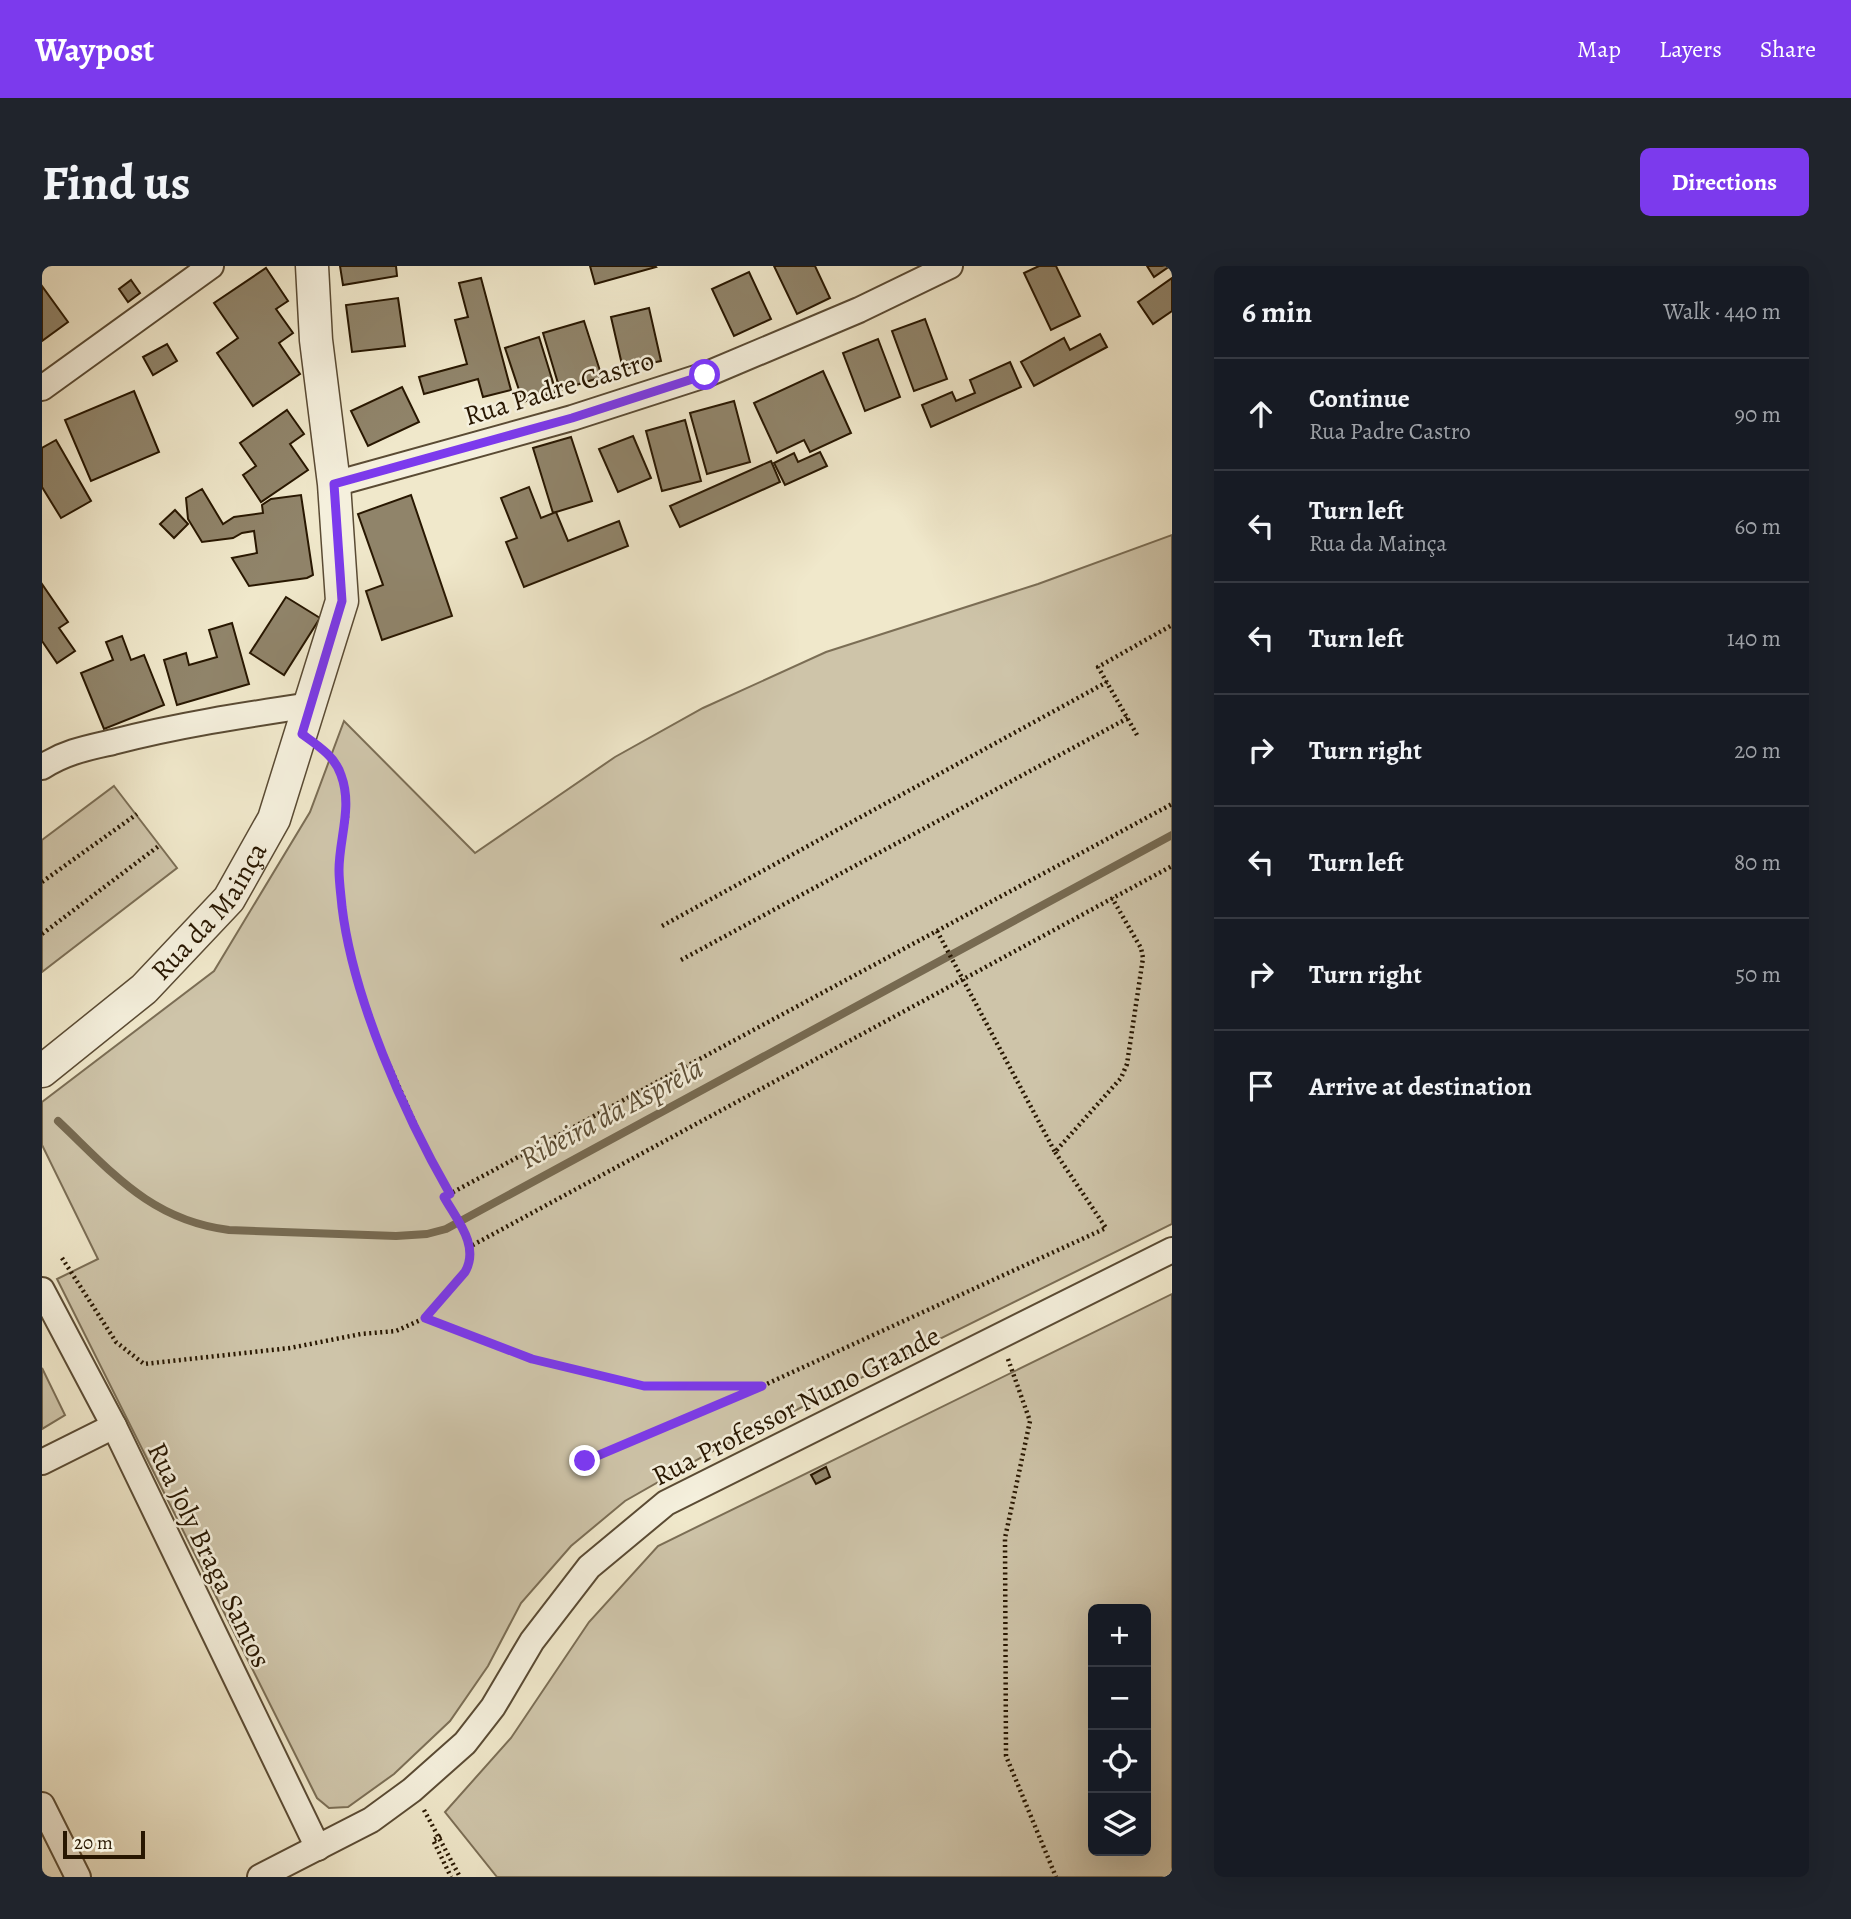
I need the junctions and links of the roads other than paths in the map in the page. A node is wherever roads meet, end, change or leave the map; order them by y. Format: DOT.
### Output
graph roads {
  1 [pos="211,266"];
  2 [pos="313,266"];
  3 [pos="950,266"];
  4 [pos="42,388"];
  5 [pos="334,484"];
  6 [pos="306,719"];
  7 [pos="42,766"];
  8 [pos="42,1070"];
  9 [pos="1172,1250"];
  10 [pos="42,1290"];
  11 [pos="114,1426"];
  12 [pos="42,1462"];
  13 [pos="42,1805"];
  14 [pos="318,1848"];
  15 [pos="78,1877"];
  16 [pos="260,1877"];
  1 -- 4 [label="street"];
  2 -- 5 [label="street, Rua da Mainça"];
  3 -- 5 [label="street, Rua Padre Castro"];
  5 -- 6 [label="street, Rua da Mainça"];
  6 -- 7 [label="street"];
  6 -- 8 [label="street, Rua da Mainça"];
  9 -- 14 [label="street, Rua Professor Nuno Grande"];
  10 -- 11 [label="street, Rua Joly Braga Santos"];
  11 -- 12 [label="street"];
  11 -- 14 [label="street, Rua Joly Braga Santos"];
  13 -- 15 [label="street"];
  14 -- 16 [label="street, Rua Professor Nuno Grande"];
}
